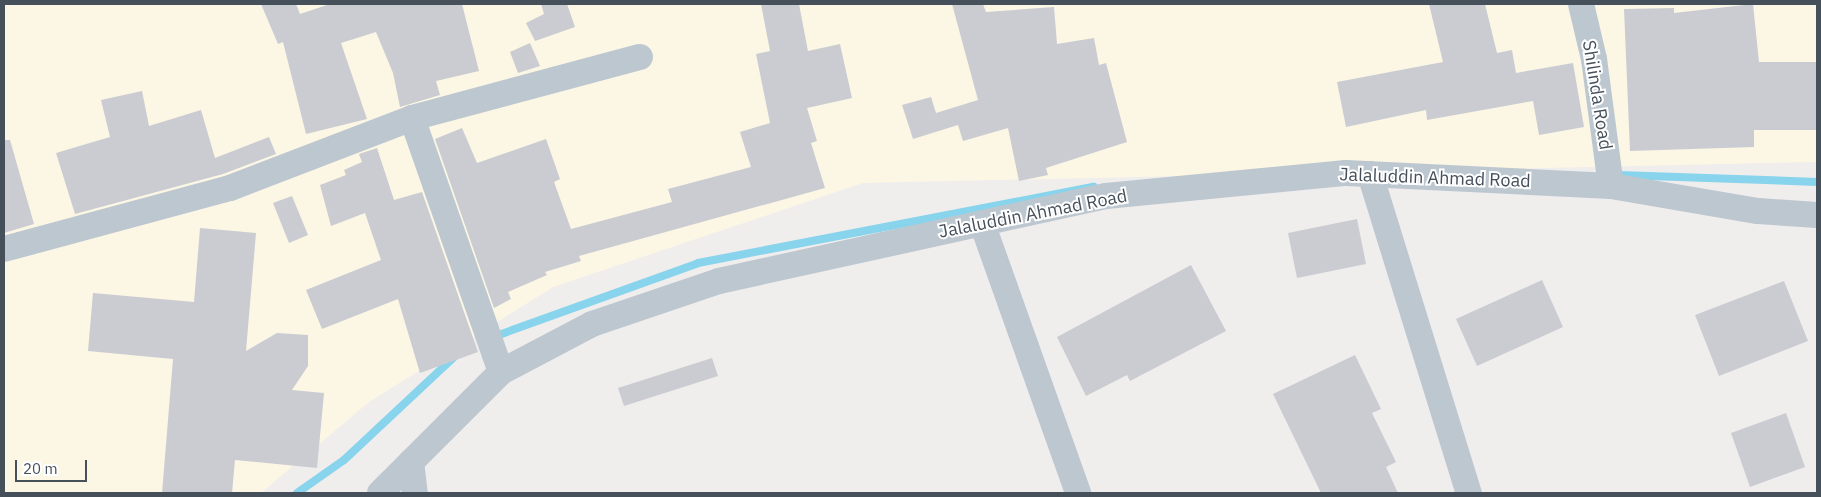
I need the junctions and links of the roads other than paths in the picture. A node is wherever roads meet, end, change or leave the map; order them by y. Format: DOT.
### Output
graph roads {
  1 [pos="1581,4"];
  2 [pos="640,57"];
  3 [pos="412,118"];
  4 [pos="1370,174"];
  5 [pos="1610,186"];
  6 [pos="1817,214"];
  7 [pos="982,223"];
  8 [pos="4,250"];
  9 [pos="501,372"];
  10 [pos="411,462"];
  11 [pos="380,493"];
  12 [pos="416,493"];
  13 [pos="1078,493"];
  14 [pos="1469,493"];
  1 -- 5 [label="street, Shilinda Road"];
  2 -- 3 [label="street"];
  3 -- 8 [label="street"];
  3 -- 9 [label="street"];
  4 -- 5 [label="street, Jalaluddin Ahmad Road"];
  4 -- 7 [label="street, Jalaluddin Ahmad Road"];
  4 -- 14 [label="street"];
  5 -- 6 [label="street, Jalaluddin Ahmad Road"];
  7 -- 9 [label="street, Jalaluddin Ahmad Road"];
  7 -- 13 [label="street"];
  9 -- 10 [label="street, Jalaluddin Ahmad Road"];
  10 -- 11 [label="street, Jalaluddin Ahmad Road"];
  10 -- 12 [label="street"];
}
